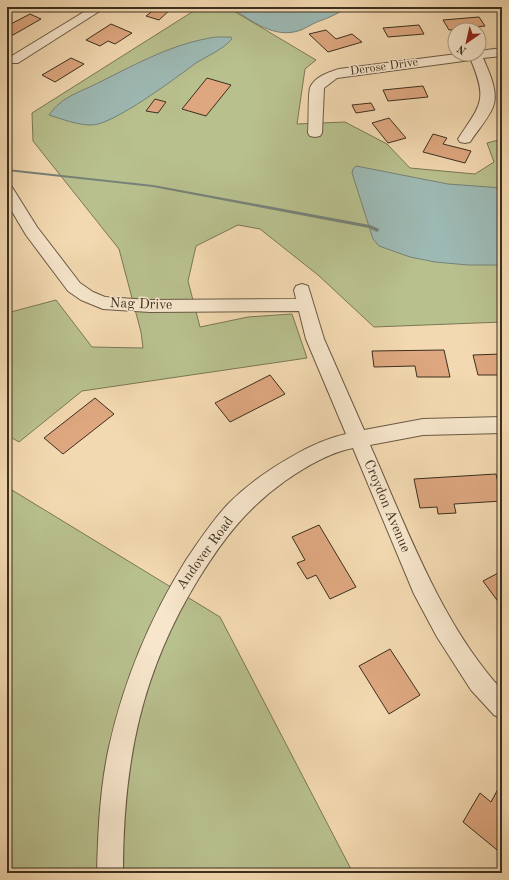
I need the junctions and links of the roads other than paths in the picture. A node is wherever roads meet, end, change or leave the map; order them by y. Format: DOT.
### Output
graph roads {
  1 [pos="92,8"];
  2 [pos="502,52"];
  3 [pos="487,54"];
  4 [pos="447,59"];
  5 [pos="14,60"];
  6 [pos="478,62"];
  7 [pos="315,133"];
  8 [pos="465,139"];
  9 [pos="7,190"];
  10 [pos="304,297"];
  11 [pos="502,425"];
  12 [pos="358,439"];
  13 [pos="502,707"];
  14 [pos="110,873"];
  1 -- 5 [label="street"];
  2 -- 3 [label="street, Derose Drive"];
  4 -- 7 [label="street, Derose Drive"];
  6 -- 8 [label="street"];
  9 -- 10 [label="street, Nag Drive"];
  10 -- 12 [label="street, Croydon Avenue"];
  11 -- 12 [label="street, Andover Road"];
  12 -- 13 [label="street, Croydon Avenue"];
  12 -- 14 [label="street, Andover Road"];
}
